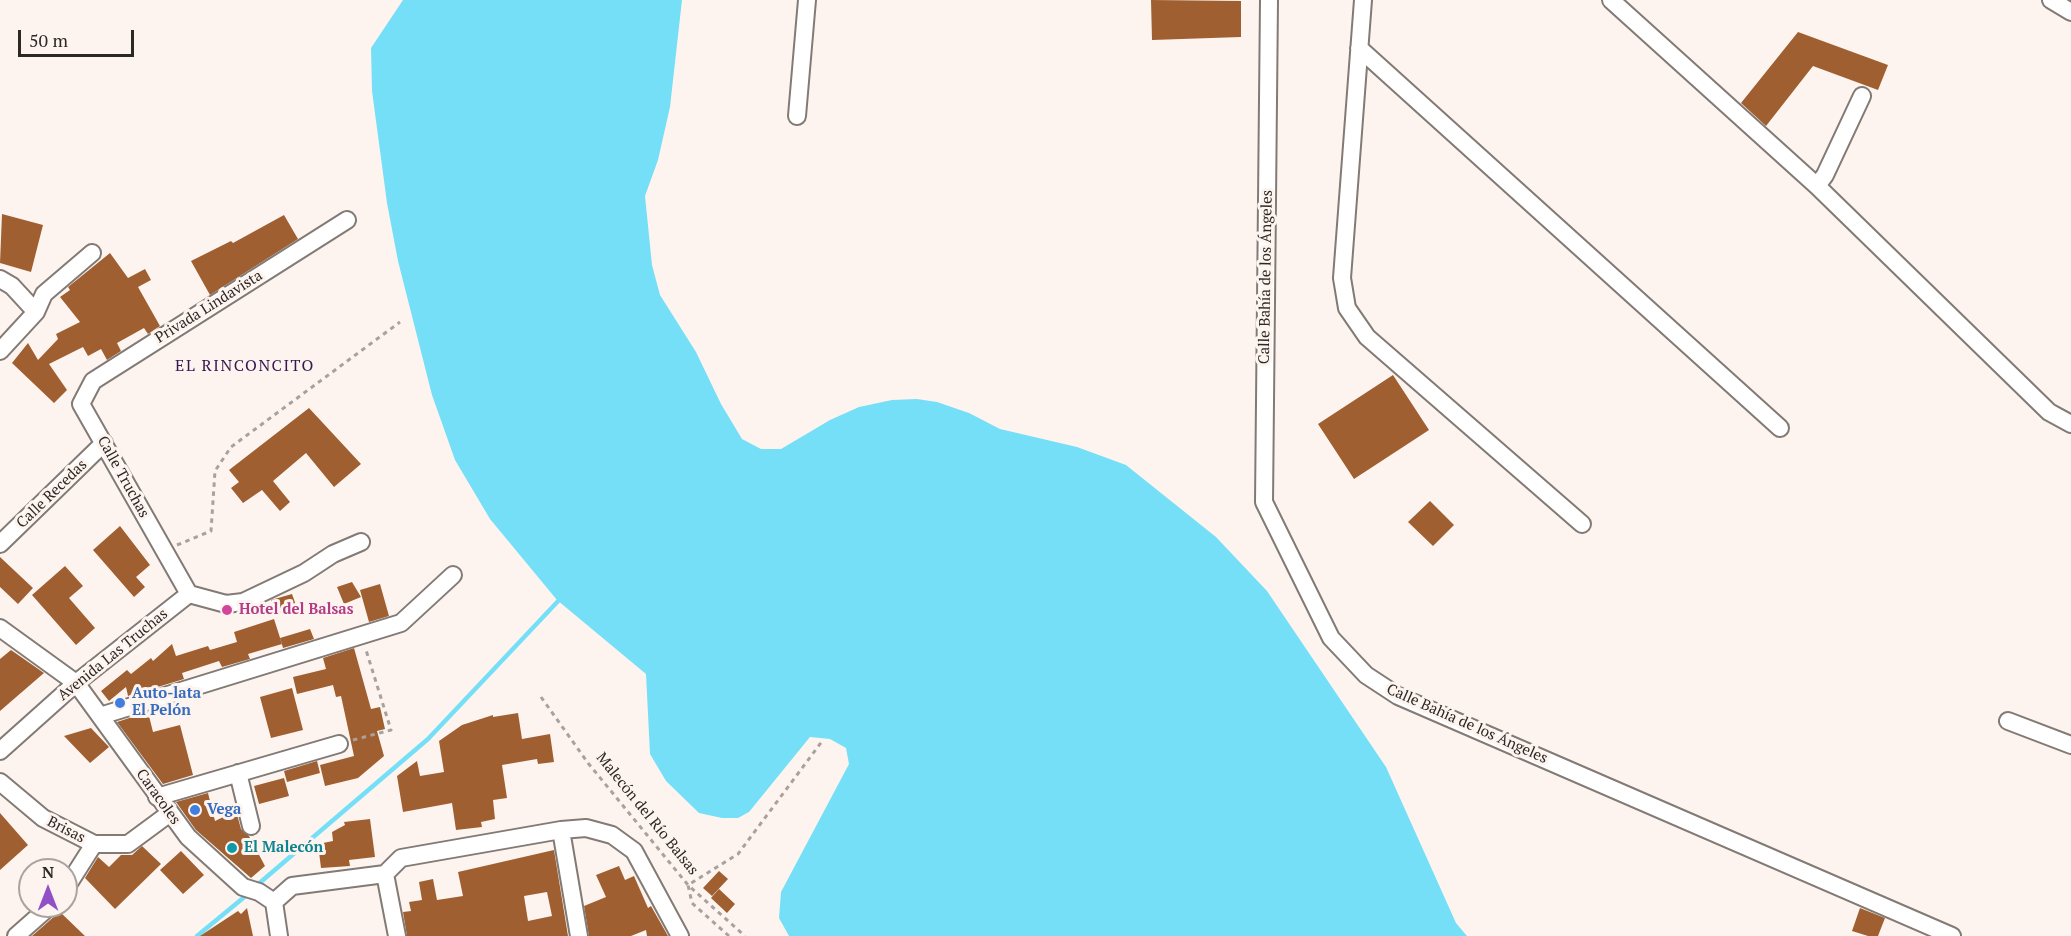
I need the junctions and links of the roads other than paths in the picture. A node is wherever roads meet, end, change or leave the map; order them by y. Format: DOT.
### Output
graph roads {
  1 [pos="807,0"];
  2 [pos="1269,0"];
  3 [pos="1363,0"];
  4 [pos="1611,0"];
  5 [pos="2051,0"];
  6 [pos="2071,12"];
  7 [pos="1359,48"];
  8 [pos="1862,96"];
  9 [pos="797,116"];
  10 [pos="1817,186"];
  11 [pos="347,220"];
  12 [pos="92,254"];
  13 [pos="0,279"];
  14 [pos="36,312"];
  15 [pos="0,351"];
  16 [pos="81,404"];
  17 [pos="2071,424"];
  18 [pos="1780,428"];
  19 [pos="104,443"];
  20 [pos="1582,524"];
  21 [pos="361,542"];
  22 [pos="0,544"];
  23 [pos="453,575"];
  24 [pos="189,594"];
  25 [pos="0,628"];
  26 [pos="76,683"];
  27 [pos="99,716"];
  28 [pos="2008,721"];
  29 [pos="339,744"];
  30 [pos="2071,745"];
  31 [pos="0,751"];
  32 [pos="238,773"];
  33 [pos="0,782"];
  34 [pos="157,796"];
  35 [pos="170,813"];
  36 [pos="251,826"];
  37 [pos="561,830"];
  38 [pos="94,844"];
  39 [pos="78,869"];
  40 [pos="386,881"];
  41 [pos="274,902"];
  42 [pos="36,918"];
  43 [pos="16,936"];
  44 [pos="279,936"];
  45 [pos="397,936"];
  46 [pos="579,936"];
  47 [pos="680,936"];
  48 [pos="1952,936"];
  1 -- 9 [label="street"];
  2 -- 48 [label="street, Calle Bahía de los Ángeles"];
  3 -- 7 [label="street"];
  4 -- 10 [label="street"];
  5 -- 6 [label="street"];
  7 -- 18 [label="street"];
  7 -- 20 [label="street"];
  8 -- 10 [label="street"];
  10 -- 17 [label="street"];
  11 -- 16 [label="street, Privada Lindavista"];
  12 -- 14 [label="street"];
  13 -- 14 [label="street"];
  14 -- 15 [label="street"];
  16 -- 19 [label="street, Calle Truchas"];
  19 -- 22 [label="street, Calle Recedas"];
  19 -- 24 [label="street, Calle Truchas"];
  21 -- 24 [label="street"];
  23 -- 27 [label="street"];
  24 -- 26 [label="street, Avenida Las Truchas"];
  25 -- 26 [label="street, Caracoles"];
  26 -- 27 [label="street, Caracoles"];
  26 -- 31 [label="street, Avenida Las Truchas"];
  27 -- 34 [label="street, Caracoles"];
  28 -- 30 [label="street"];
  29 -- 32 [label="street"];
  32 -- 34 [label="street"];
  32 -- 36 [label="street"];
  33 -- 38 [label="street, Brisas"];
  34 -- 35 [label="street, Caracoles"];
  35 -- 38 [label="street, Brisas"];
  35 -- 41 [label="street, Caracoles"];
  37 -- 40 [label="street"];
  37 -- 46 [label="street"];
  37 -- 47 [label="street"];
  38 -- 39 [label="street"];
  40 -- 41 [label="street"];
  40 -- 45 [label="street"];
  41 -- 44 [label="street"];
  42 -- 43 [label="street"];
}
